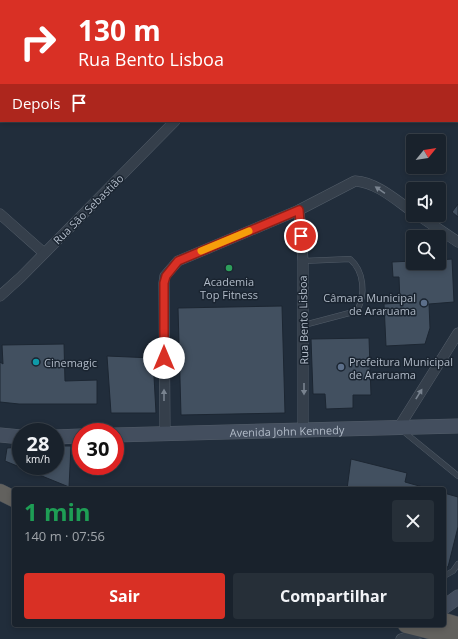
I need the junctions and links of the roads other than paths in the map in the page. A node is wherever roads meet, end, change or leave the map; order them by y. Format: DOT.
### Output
graph roads {
  1 [pos="174,122"];
  2 [pos="406,207"];
  3 [pos="299,210"];
  4 [pos="0,214"];
  5 [pos="428,222"];
  6 [pos="458,242"];
  7 [pos="44,253"];
  8 [pos="302,261"];
  9 [pos="0,296"];
  10 [pos="304,325"];
  11 [pos="458,333"];
  12 [pos="458,426"];
  13 [pos="399,427"];
  14 [pos="303,429"];
  15 [pos="165,434"];
  16 [pos="0,435"];
  17 [pos="124,435"];
  18 [pos="12,436"];
  19 [pos="458,476"];
  20 [pos="0,492"];
  21 [pos="12,498"];
  22 [pos="458,564"];
  23 [pos="446,575"];
  24 [pos="458,597"];
  25 [pos="446,606"];
  26 [pos="458,625"];
  27 [pos="416,627"];
  28 [pos="436,631"];
  29 [pos="458,638"];
  30 [pos="401,639"];
  1 -- 7 [label="street, Rua São Sebastião"];
  2 -- 3 [label="street, one-way"];
  3 -- 8 [label="street, Rua Bento Lisboa"];
  15 -- 3 [label="street, one-way"];
  4 -- 7 [label="street"];
  5 -- 6 [label="street"];
  7 -- 9 [label="street, Rua São Sebastião"];
  8 -- 10 [label="street, Rua Bento Lisboa"];
  8 -- 10 [label="lane"];
  10 -- 14 [label="street, Rua Bento Lisboa, one-way"];
  13 -- 11 [label="street, one-way"];
  12 -- 13 [label="main road, Avenida John Kennedy"];
  13 -- 14 [label="main road, Avenida John Kennedy"];
  13 -- 19 [label="lane"];
  14 -- 15 [label="main road, Avenida John Kennedy"];
  15 -- 17 [label="main road, Avenida John Kennedy"];
  16 -- 18 [label="main road"];
  20 -- 21 [label="highway"];
  22 -- 23 [label="lane"];
  24 -- 25 [label="main road"];
  26 -- 28 [label="highway"];
  27 -- 28 [label="highway"];
  28 -- 29 [label="highway"];
  28 -- 30 [label="street"];
}
